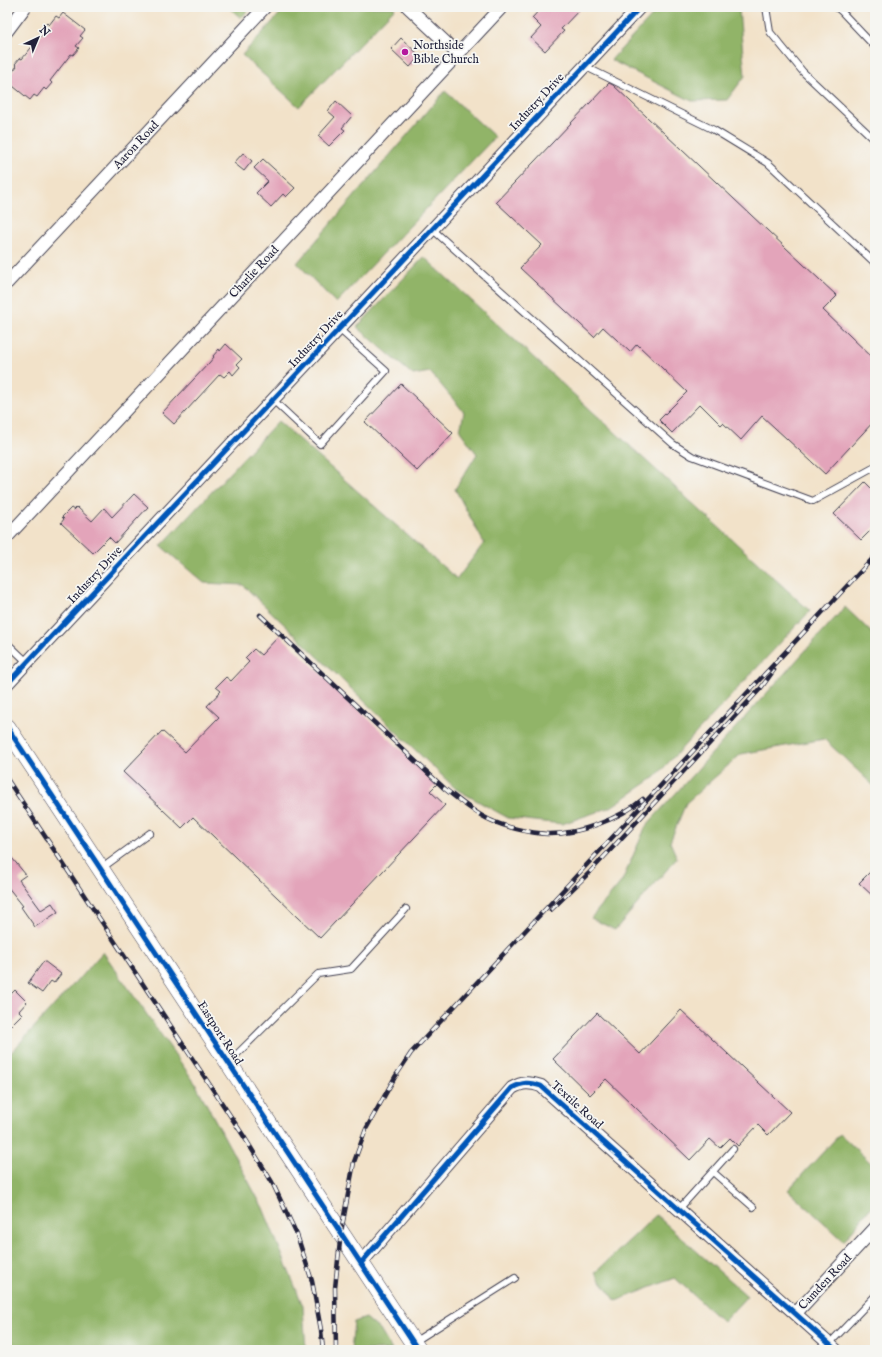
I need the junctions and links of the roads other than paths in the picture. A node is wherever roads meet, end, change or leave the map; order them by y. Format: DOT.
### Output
graph roads {
  1 [pos="25,7"];
  2 [pos="266,7"];
  3 [pos="408,7"];
  4 [pos="502,7"];
  5 [pos="640,7"];
  6 [pos="766,7"];
  7 [pos="850,7"];
  8 [pos="838,8"];
  9 [pos="7,31"];
  10 [pos="875,47"];
  11 [pos="458,54"];
  12 [pos="584,66"];
  13 [pos="875,140"];
  14 [pos="432,229"];
  15 [pos="875,263"];
  16 [pos="7,283"];
  17 [pos="339,329"];
  18 [pos="273,400"];
  19 [pos="875,467"];
  20 [pos="7,537"];
  21 [pos="7,643"];
  22 [pos="27,662"];
  23 [pos="7,684"];
  24 [pos="7,727"];
  25 [pos="150,833"];
  26 [pos="100,869"];
  27 [pos="406,910"];
  28 [pos="228,1063"];
  29 [pos="733,1149"];
  30 [pos="713,1172"];
  31 [pos="753,1207"];
  32 [pos="679,1209"];
  33 [pos="875,1228"];
  34 [pos="361,1263"];
  35 [pos="514,1278"];
  36 [pos="875,1296"];
  37 [pos="796,1313"];
  38 [pos="416,1346"];
  39 [pos="833,1347"];
  1 -- 9 [label="street"];
  2 -- 16 [label="street, Aaron Road"];
  3 -- 11 [label="street"];
  4 -- 11 [label="street, Charlie Road"];
  5 -- 12 [label="street, Industry Drive"];
  6 -- 13 [label="lane"];
  7 -- 8 [label="lane"];
  8 -- 10 [label="lane"];
  11 -- 20 [label="street, Charlie Road"];
  12 -- 14 [label="street, Industry Drive"];
  12 -- 15 [label="lane"];
  14 -- 17 [label="street, Industry Drive"];
  14 -- 19 [label="lane"];
  17 -- 18 [label="street, Industry Drive"];
  17 -- 18 [label="lane"];
  18 -- 22 [label="street, Industry Drive"];
  21 -- 22 [label="lane"];
  22 -- 23 [label="street, Industry Drive"];
  24 -- 26 [label="street, Eastport Road"];
  25 -- 26 [label="lane"];
  26 -- 28 [label="street, Eastport Road"];
  27 -- 28 [label="lane"];
  28 -- 34 [label="street, Eastport Road"];
  29 -- 30 [label="lane"];
  30 -- 31 [label="lane"];
  30 -- 32 [label="lane"];
  32 -- 34 [label="street, Textile Road"];
  32 -- 37 [label="street, Textile Road"];
  33 -- 37 [label="street, Camden Road"];
  34 -- 38 [label="street, Eastport Road"];
  35 -- 38 [label="lane"];
  36 -- 39 [label="lane"];
  37 -- 39 [label="street, Camden Road"];
}
